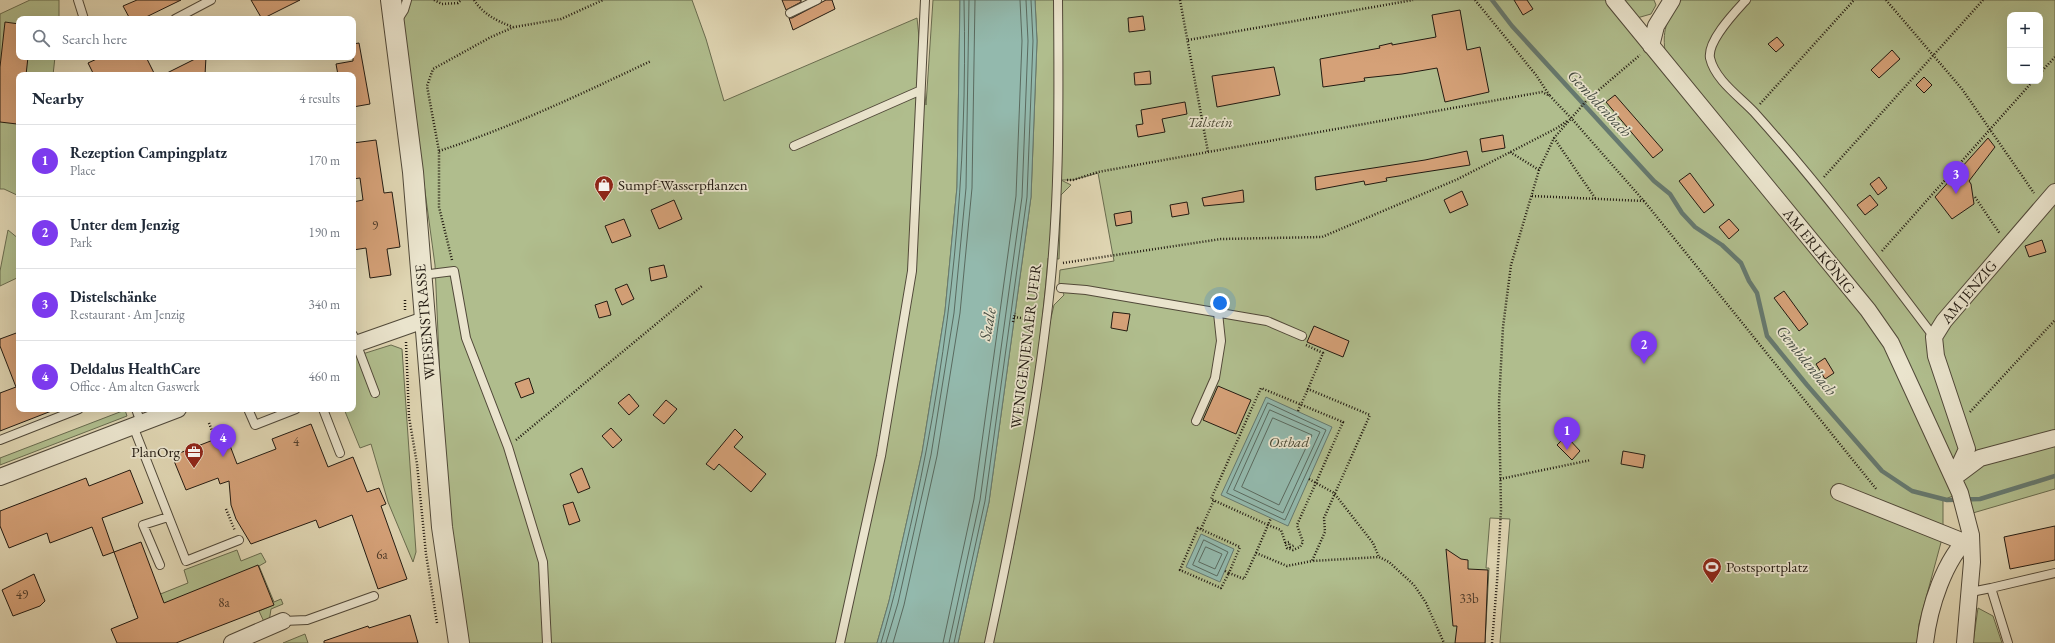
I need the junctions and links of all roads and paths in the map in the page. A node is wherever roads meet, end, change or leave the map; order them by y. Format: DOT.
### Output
graph roads {
  1 [pos="78,0"];
  2 [pos="211,0"];
  3 [pos="391,0"];
  4 [pos="407,0"];
  5 [pos="434,0"];
  6 [pos="461,0"];
  7 [pos="474,0"];
  8 [pos="603,0"];
  9 [pos="817,0"];
  10 [pos="924,0"];
  11 [pos="1058,0"];
  12 [pos="1180,0"];
  13 [pos="1413,0"];
  14 [pos="1475,0"];
  15 [pos="1614,0"];
  16 [pos="1672,0"];
  17 [pos="1746,0"];
  18 [pos="1854,0"];
  19 [pos="1886,0"];
  20 [pos="1983,0"];
  21 [pos="790,13"];
  22 [pos="83,16"];
  23 [pos="180,16"];
  24 [pos="394,25"];
  25 [pos="514,28"];
  26 [pos="1188,40"];
  27 [pos="1651,46"];
  28 [pos="1934,55"];
  29 [pos="2055,57"];
  30 [pos="651,61"];
  31 [pos="2043,71"];
  32 [pos="2030,84"];
  33 [pos="920,91"];
  34 [pos="1550,96"];
  35 [pos="1753,111"];
  36 [pos="1571,118"];
  37 [pos="1990,129"];
  38 [pos="1554,138"];
  39 [pos="794,146"];
  40 [pos="439,151"];
  41 [pos="1208,152"];
  42 [pos="1510,152"];
  43 [pos="1539,170"];
  44 [pos="1060,180"];
  45 [pos="1816,185"];
  46 [pos="2055,192"];
  47 [pos="1532,196"];
  48 [pos="1975,197"];
  49 [pos="1595,199"];
  50 [pos="1644,201"];
  51 [pos="2043,206"];
  52 [pos="2008,246"];
  53 [pos="1875,259"];
  54 [pos="1051,265"];
  55 [pos="454,271"];
  56 [pos="421,275"];
  57 [pos="702,286"];
  58 [pos="1061,288"];
  59 [pos="1015,313"];
  60 [pos="1218,313"];
  61 [pos="1014,317"];
  62 [pos="424,320"];
  63 [pos="2055,320"];
  64 [pos="1013,322"];
  65 [pos="1046,322"];
  66 [pos="1302,336"];
  67 [pos="1934,337"];
  68 [pos="356,340"];
  69 [pos="356,346"];
  70 [pos="1308,388"];
  71 [pos="375,393"];
  72 [pos="1301,405"];
  73 [pos="1298,411"];
  74 [pos="71,412"];
  75 [pos="166,412"];
  76 [pos="249,412"];
  77 [pos="280,412"];
  78 [pos="324,412"];
  79 [pos="137,419"];
  80 [pos="1196,421"];
  81 [pos="209,423"];
  82 [pos="1959,424"];
  83 [pos="2055,438"];
  84 [pos="215,439"];
  85 [pos="0,440"];
  86 [pos="508,447"];
  87 [pos="340,453"];
  88 [pos="1591,460"];
  89 [pos="0,477"];
  90 [pos="1954,477"];
  91 [pos="1309,479"];
  92 [pos="1500,479"];
  93 [pos="1316,484"];
  94 [pos="1839,492"];
  95 [pos="1334,493"];
  96 [pos="1214,500"];
  97 [pos="226,509"];
  98 [pos="1893,514"];
  99 [pos="168,517"];
  100 [pos="1271,518"];
  101 [pos="1268,524"];
  102 [pos="1200,529"];
  103 [pos="1967,538"];
  104 [pos="238,540"];
  105 [pos="1285,543"];
  106 [pos="1294,545"];
  107 [pos="1256,553"];
  108 [pos="1379,557"];
  109 [pos="1312,561"];
  110 [pos="160,565"];
  111 [pos="1225,571"];
  112 [pos="1229,572"];
  113 [pos="2055,573"];
  114 [pos="1991,588"];
  115 [pos="1971,592"];
  116 [pos="374,596"];
  117 [pos="283,622"];
  118 [pos="232,643"];
  119 [pos="459,643"];
  120 [pos="547,643"];
  121 [pos="840,643"];
  122 [pos="989,643"];
  123 [pos="1444,643"];
  124 [pos="1492,643"];
  125 [pos="1925,643"];
  126 [pos="1965,643"];
  127 [pos="2008,643"];
  1 -- 22 [label="lane"];
  2 -- 23 [label="lane"];
  3 -- 24 [label="street, WIESENSTRASSE"];
  4 -- 24 [label="lane"];
  5 -- 6 [label="path"];
  7 -- 25 [label="path"];
  8 -- 25 [label="path"];
  9 -- 21 [label="lane"];
  10 -- 33 [label="lane"];
  11 -- 54 [label="lane, WENIGENJENAER UFER"];
  12 -- 26 [label="path"];
  13 -- 26 [label="path"];
  14 -- 34 [label="path"];
  15 -- 27 [label="street, AM ERLKÖNIG"];
  16 -- 27 [label="street"];
  17 -- 35 [label="lane"];
  18 -- 35 [label="path"];
  19 -- 28 [label="path"];
  20 -- 28 [label="path"];
  24 -- 56 [label="street, WIESENSTRASSE"];
  25 -- 40 [label="path"];
  26 -- 41 [label="path"];
  27 -- 36 [label="path"];
  27 -- 90 [label="street, AM ERLKÖNIG"];
  28 -- 37 [label="path"];
  28 -- 45 [label="path"];
  29 -- 31 [label="path"];
  30 -- 40 [label="path"];
  32 -- 37 [label="path"];
  33 -- 39 [label="lane"];
  33 -- 121 [label="lane"];
  34 -- 36 [label="path"];
  34 -- 41 [label="path"];
  35 -- 45 [label="lane"];
  36 -- 38 [label="path"];
  36 -- 42 [label="path"];
  36 -- 50 [label="path"];
  37 -- 51 [label="path"];
  37 -- 53 [label="path"];
  38 -- 43 [label="path"];
  38 -- 49 [label="path"];
  40 -- 55 [label="path"];
  41 -- 44 [label="path"];
  42 -- 43 [label="path"];
  42 -- 54 [label="path"];
  43 -- 47 [label="path"];
  45 -- 53 [label="lane"];
  46 -- 51 [label="street, AM JENZIG"];
  47 -- 49 [label="path"];
  47 -- 92 [label="path"];
  48 -- 52 [label="path"];
  49 -- 50 [label="path"];
  50 -- 98 [label="path"];
  51 -- 52 [label="street, AM JENZIG"];
  52 -- 67 [label="street, AM JENZIG"];
  53 -- 67 [label="lane"];
  54 -- 65 [label="lane, WENIGENJENAER UFER"];
  55 -- 56 [label="lane"];
  55 -- 86 [label="lane"];
  56 -- 62 [label="street, WIESENSTRASSE"];
  57 -- 86 [label="path"];
  58 -- 60 [label="lane"];
  59 -- 61 [label="path"];
  60 -- 66 [label="lane"];
  60 -- 80 [label="lane"];
  61 -- 64 [label="path"];
  61 -- 65 [label="path"];
  62 -- 68 [label="street"];
  62 -- 119 [label="street, WIESENSTRASSE"];
  63 -- 82 [label="path"];
  65 -- 122 [label="lane, WENIGENJENAER UFER"];
  66 -- 70 [label="path"];
  67 -- 82 [label="street, AM JENZIG"];
  69 -- 71 [label="lane"];
  70 -- 72 [label="path"];
  70 -- 95 [label="path"];
  72 -- 73 [label="path"];
  72 -- 93 [label="path"];
  72 -- 96 [label="path"];
  74 -- 85 [label="lane"];
  75 -- 79 [label="street"];
  76 -- 77 [label="lane"];
  78 -- 87 [label="lane"];
  79 -- 89 [label="street"];
  79 -- 99 [label="lane"];
  81 -- 84 [label="path"];
  82 -- 90 [label="street, AM JENZIG"];
  83 -- 90 [label="street"];
  86 -- 120 [label="lane"];
  88 -- 92 [label="path"];
  90 -- 103 [label="street, AM ERLKÖNIG"];
  91 -- 93 [label="path"];
  92 -- 124 [label="path"];
  93 -- 95 [label="path"];
  93 -- 105 [label="path"];
  94 -- 98 [label="street"];
  95 -- 108 [label="path"];
  95 -- 109 [label="path"];
  96 -- 101 [label="path"];
  96 -- 102 [label="path"];
  97 -- 104 [label="path"];
  98 -- 103 [label="street"];
  99 -- 104 [label="lane"];
  99 -- 110 [label="lane"];
  100 -- 101 [label="path"];
  101 -- 105 [label="path"];
  101 -- 107 [label="path"];
  102 -- 112 [label="path"];
  102 -- 112 [label="path"];
  103 -- 115 [label="street"];
  103 -- 125 [label="street"];
  105 -- 106 [label="path"];
  107 -- 109 [label="path"];
  107 -- 112 [label="path"];
  108 -- 109 [label="path"];
  108 -- 123 [label="path"];
  111 -- 112 [label="path"];
  113 -- 114 [label="lane"];
  114 -- 115 [label="lane"];
  114 -- 127 [label="lane"];
  115 -- 126 [label="street"];
  116 -- 117 [label="lane"];
  117 -- 118 [label="street"];
}
